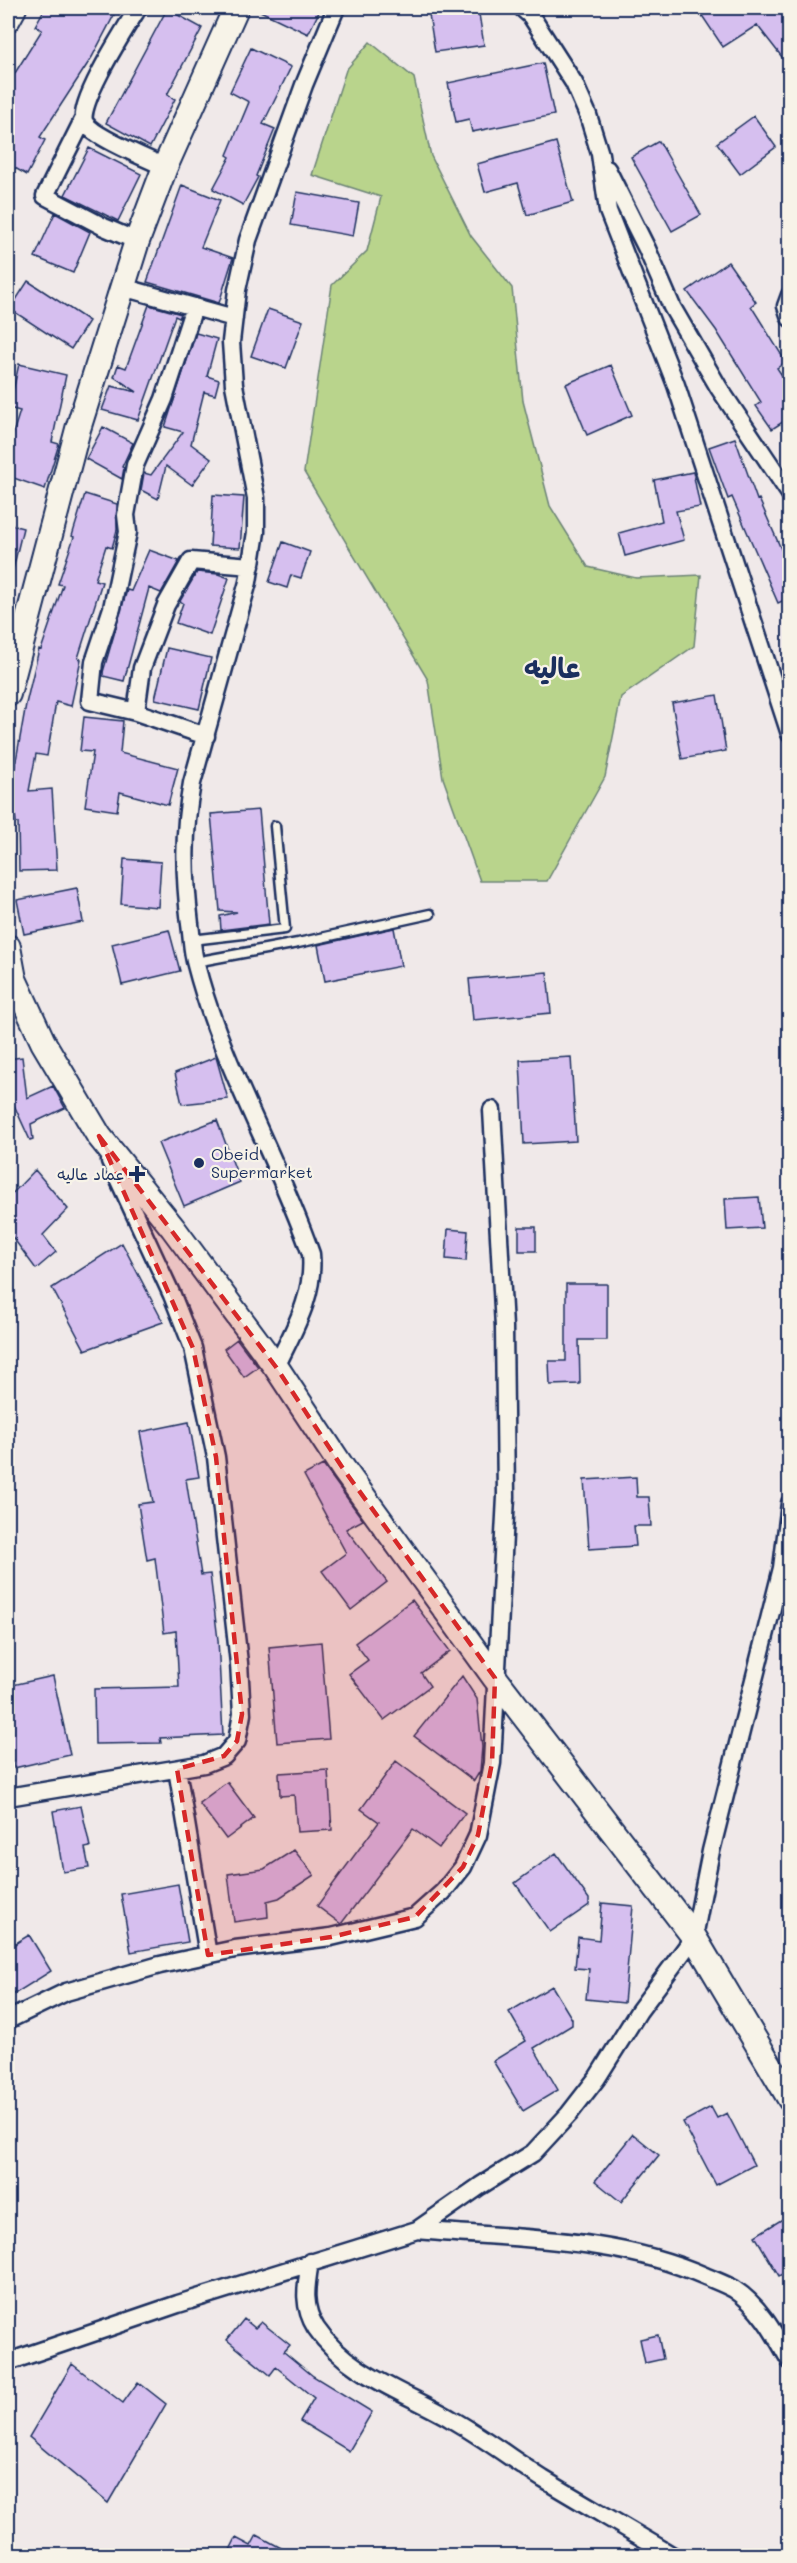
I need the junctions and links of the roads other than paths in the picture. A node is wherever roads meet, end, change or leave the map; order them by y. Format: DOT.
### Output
graph roads {
  1 [pos="14,8"];
  2 [pos="138,8"];
  3 [pos="236,8"];
  4 [pos="336,8"];
  5 [pos="522,8"];
  6 [pos="8,10"];
  7 [pos="8,19"];
  8 [pos="83,120"];
  9 [pos="600,154"];
  10 [pos="165,167"];
  11 [pos="137,241"];
  12 [pos="122,287"];
  13 [pos="789,295"];
  14 [pos="194,307"];
  15 [pos="234,318"];
  16 [pos="789,318"];
  17 [pos="789,494"];
  18 [pos="251,566"];
  19 [pos="8,694"];
  20 [pos="136,712"];
  21 [pos="789,734"];
  22 [pos="206,736"];
  23 [pos="275,826"];
  24 [pos="430,914"];
  25 [pos="192,940"];
  26 [pos="8,947"];
  27 [pos="195,962"];
  28 [pos="492,1110"];
  29 [pos="99,1136"];
  30 [pos="276,1367"];
  31 [pos="789,1503"];
  32 [pos="495,1678"];
  33 [pos="177,1768"];
  34 [pos="8,1797"];
  35 [pos="694,1937"];
  36 [pos="208,1955"];
  37 [pos="8,2020"];
  38 [pos="789,2099"];
  39 [pos="417,2230"];
  40 [pos="310,2262"];
  41 [pos="789,2361"];
  42 [pos="8,2362"];
  43 [pos="673,2556"];
  1 -- 6 [label="street"];
  1 -- 7 [label="main road"];
  2 -- 8 [label="street"];
  3 -- 10 [label="main road"];
  4 -- 15 [label="street"];
  5 -- 9 [label="street"];
  8 -- 10 [label="street"];
  8 -- 11 [label="street"];
  9 -- 17 [label="street"];
  9 -- 21 [label="street"];
  10 -- 11 [label="main road"];
  11 -- 12 [label="main road"];
  12 -- 14 [label="street"];
  12 -- 19 [label="main road"];
  13 -- 16 [label="street"];
  14 -- 15 [label="street"];
  14 -- 20 [label="street"];
  15 -- 18 [label="street"];
  18 -- 20 [label="street"];
  18 -- 22 [label="street"];
  20 -- 22 [label="street"];
  22 -- 25 [label="street"];
  23 -- 25 [label="lane"];
  24 -- 27 [label="lane"];
  25 -- 27 [label="street"];
  26 -- 29 [label="main road"];
  27 -- 30 [label="street"];
  28 -- 32 [label="street"];
  29 -- 30 [label="main road"];
  29 -- 33 [label="street"];
  30 -- 32 [label="main road"];
  31 -- 35 [label="street"];
  32 -- 35 [label="main road"];
  32 -- 36 [label="street"];
  33 -- 34 [label="street"];
  33 -- 36 [label="street"];
  35 -- 38 [label="main road"];
  35 -- 39 [label="street"];
  36 -- 37 [label="street"];
  39 -- 40 [label="street"];
  39 -- 41 [label="street"];
  40 -- 42 [label="street"];
  40 -- 43 [label="street"];
}
